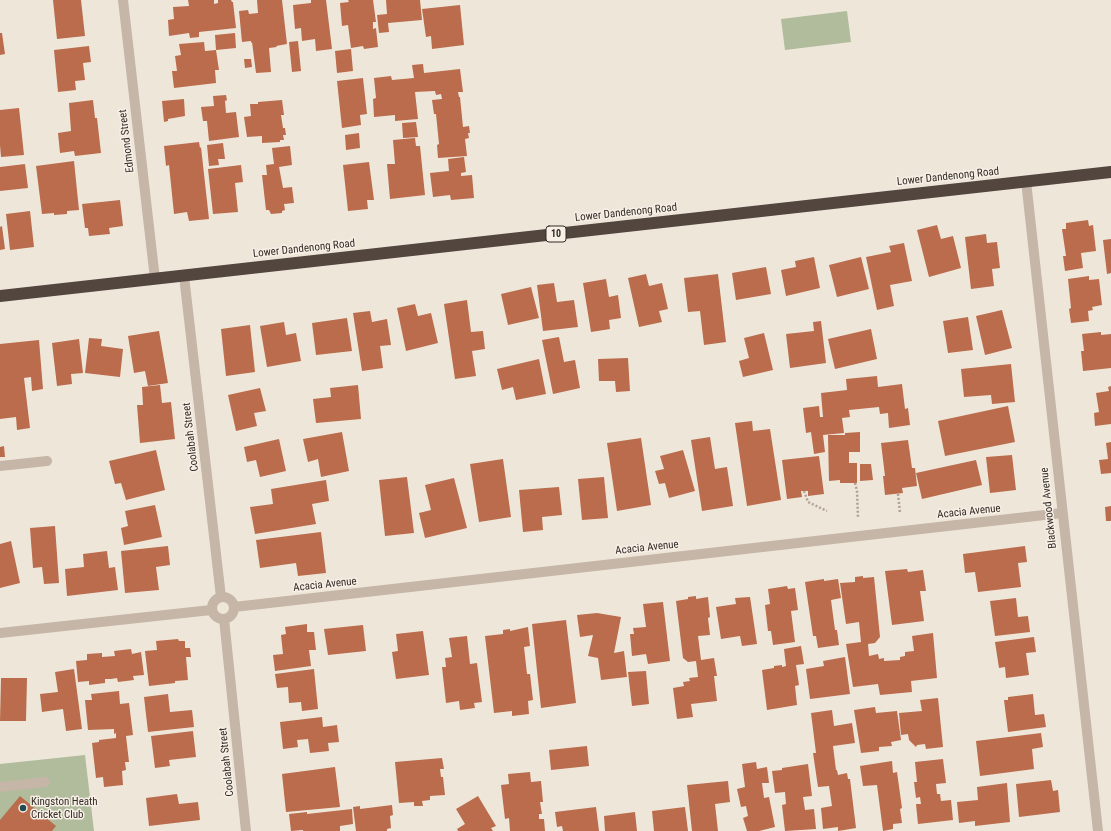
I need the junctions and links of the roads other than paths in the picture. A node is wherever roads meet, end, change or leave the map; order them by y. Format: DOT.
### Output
graph roads {
  1 [pos="123,0"];
  2 [pos="1111,172"];
  3 [pos="1026,181"];
  4 [pos="184,276"];
  5 [pos="155,279"];
  6 [pos="0,296"];
  7 [pos="47,460"];
  8 [pos="0,466"];
  9 [pos="1062,513"];
  10 [pos="221,597"];
  11 [pos="234,607"];
  12 [pos="211,610"];
  13 [pos="224,619"];
  14 [pos="0,633"];
  15 [pos="46,782"];
  16 [pos="0,787"];
  17 [pos="246,831"];
  18 [pos="1098,831"];
  1 -- 5 [label="street, Edmond Street"];
  2 -- 3 [label="highway, Lower Dandenong Road / 10"];
  3 -- 4 [label="highway, Lower Dandenong Road / 10"];
  3 -- 9 [label="street, Blackwood Avenue"];
  4 -- 5 [label="highway, Lower Dandenong Road / 10"];
  4 -- 10 [label="street, Coolabah Street"];
  5 -- 6 [label="highway, Lower Dandenong Road / 10"];
  7 -- 8 [label="street"];
  9 -- 11 [label="street, Acacia Avenue"];
  9 -- 18 [label="street, Blackwood Avenue"];
  10 -- 11 [label="street"];
  10 -- 12 [label="street"];
  11 -- 13 [label="street"];
  12 -- 13 [label="street"];
  12 -- 14 [label="street"];
  13 -- 17 [label="street, Coolabah Street"];
  15 -- 16 [label="street"];
}
